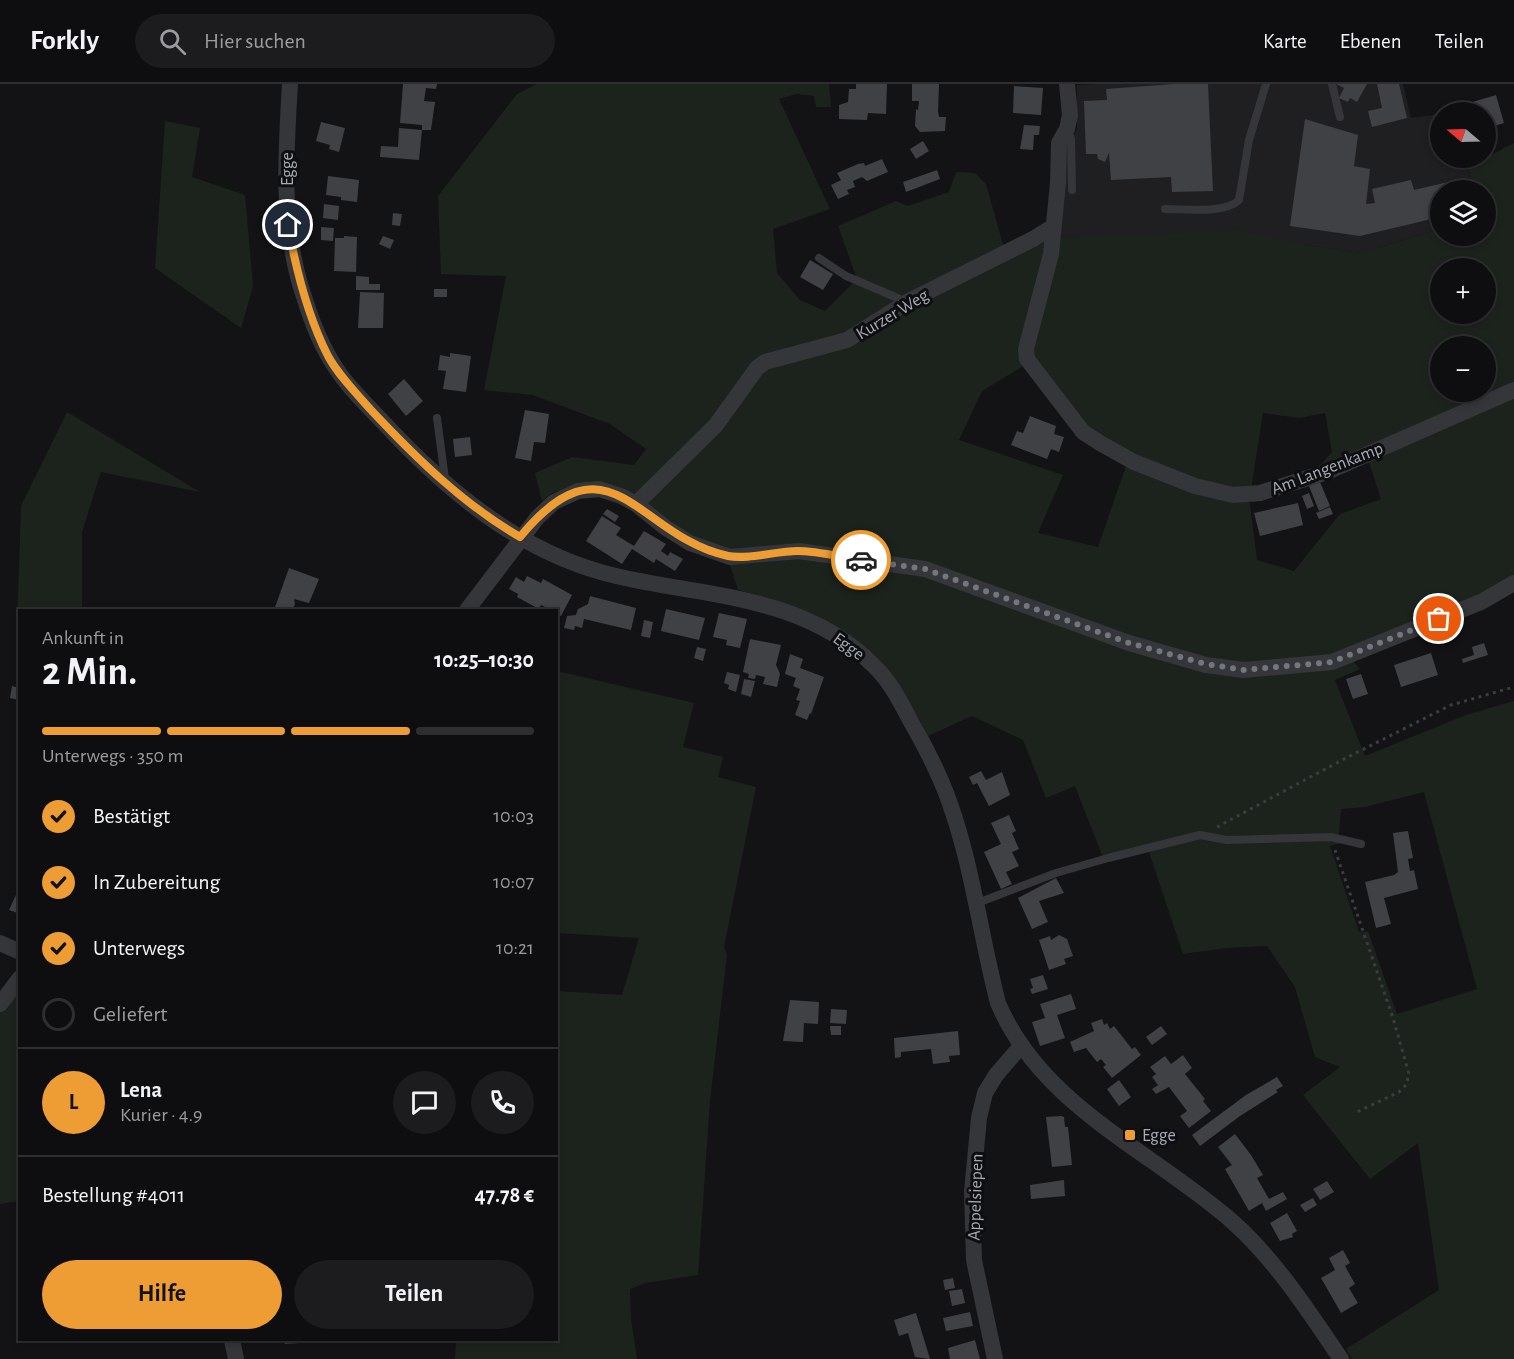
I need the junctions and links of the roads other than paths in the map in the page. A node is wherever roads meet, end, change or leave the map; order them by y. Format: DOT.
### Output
graph roads {
  1 [pos="290,84"];
  2 [pos="1067,84"];
  3 [pos="1266,84"];
  4 [pos="1332,84"];
  5 [pos="1340,117"];
  6 [pos="1067,129"];
  7 [pos="1072,190"];
  8 [pos="1166,209"];
  9 [pos="1054,226"];
  10 [pos="819,258"];
  11 [pos="907,302"];
  12 [pos="1514,390"];
  13 [pos="437,418"];
  14 [pos="445,483"];
  15 [pos="636,504"];
  16 [pos="520,537"];
  17 [pos="1514,583"];
  18 [pos="468,609"];
  19 [pos="1361,844"];
  20 [pos="975,904"];
  21 [pos="0,943"];
  22 [pos="18,951"];
  23 [pos="18,981"];
  24 [pos="0,1004"];
  25 [pos="1021,1046"];
  26 [pos="232,1341"];
  27 [pos="236,1359"];
  28 [pos="995,1359"];
  29 [pos="1341,1359"];
  1 -- 14 [label="street, Egge"];
  2 -- 6 [label="street"];
  3 -- 8 [label="lane"];
  4 -- 5 [label="lane"];
  6 -- 7 [label="lane"];
  6 -- 9 [label="street"];
  9 -- 11 [label="street, Kurzer Weg"];
  9 -- 12 [label="street, Am Langenkamp"];
  10 -- 11 [label="lane"];
  11 -- 15 [label="street, Kurzer Weg"];
  13 -- 14 [label="lane"];
  14 -- 16 [label="street, Egge"];
  15 -- 16 [label="street"];
  15 -- 17 [label="street"];
  16 -- 18 [label="street"];
  16 -- 20 [label="street, Egge"];
  19 -- 20 [label="lane"];
  20 -- 25 [label="street, Egge"];
  21 -- 22 [label="street"];
  23 -- 24 [label="street"];
  25 -- 28 [label="street, Appelsiepen"];
  25 -- 29 [label="street, Egge"];
  26 -- 27 [label="street"];
}
